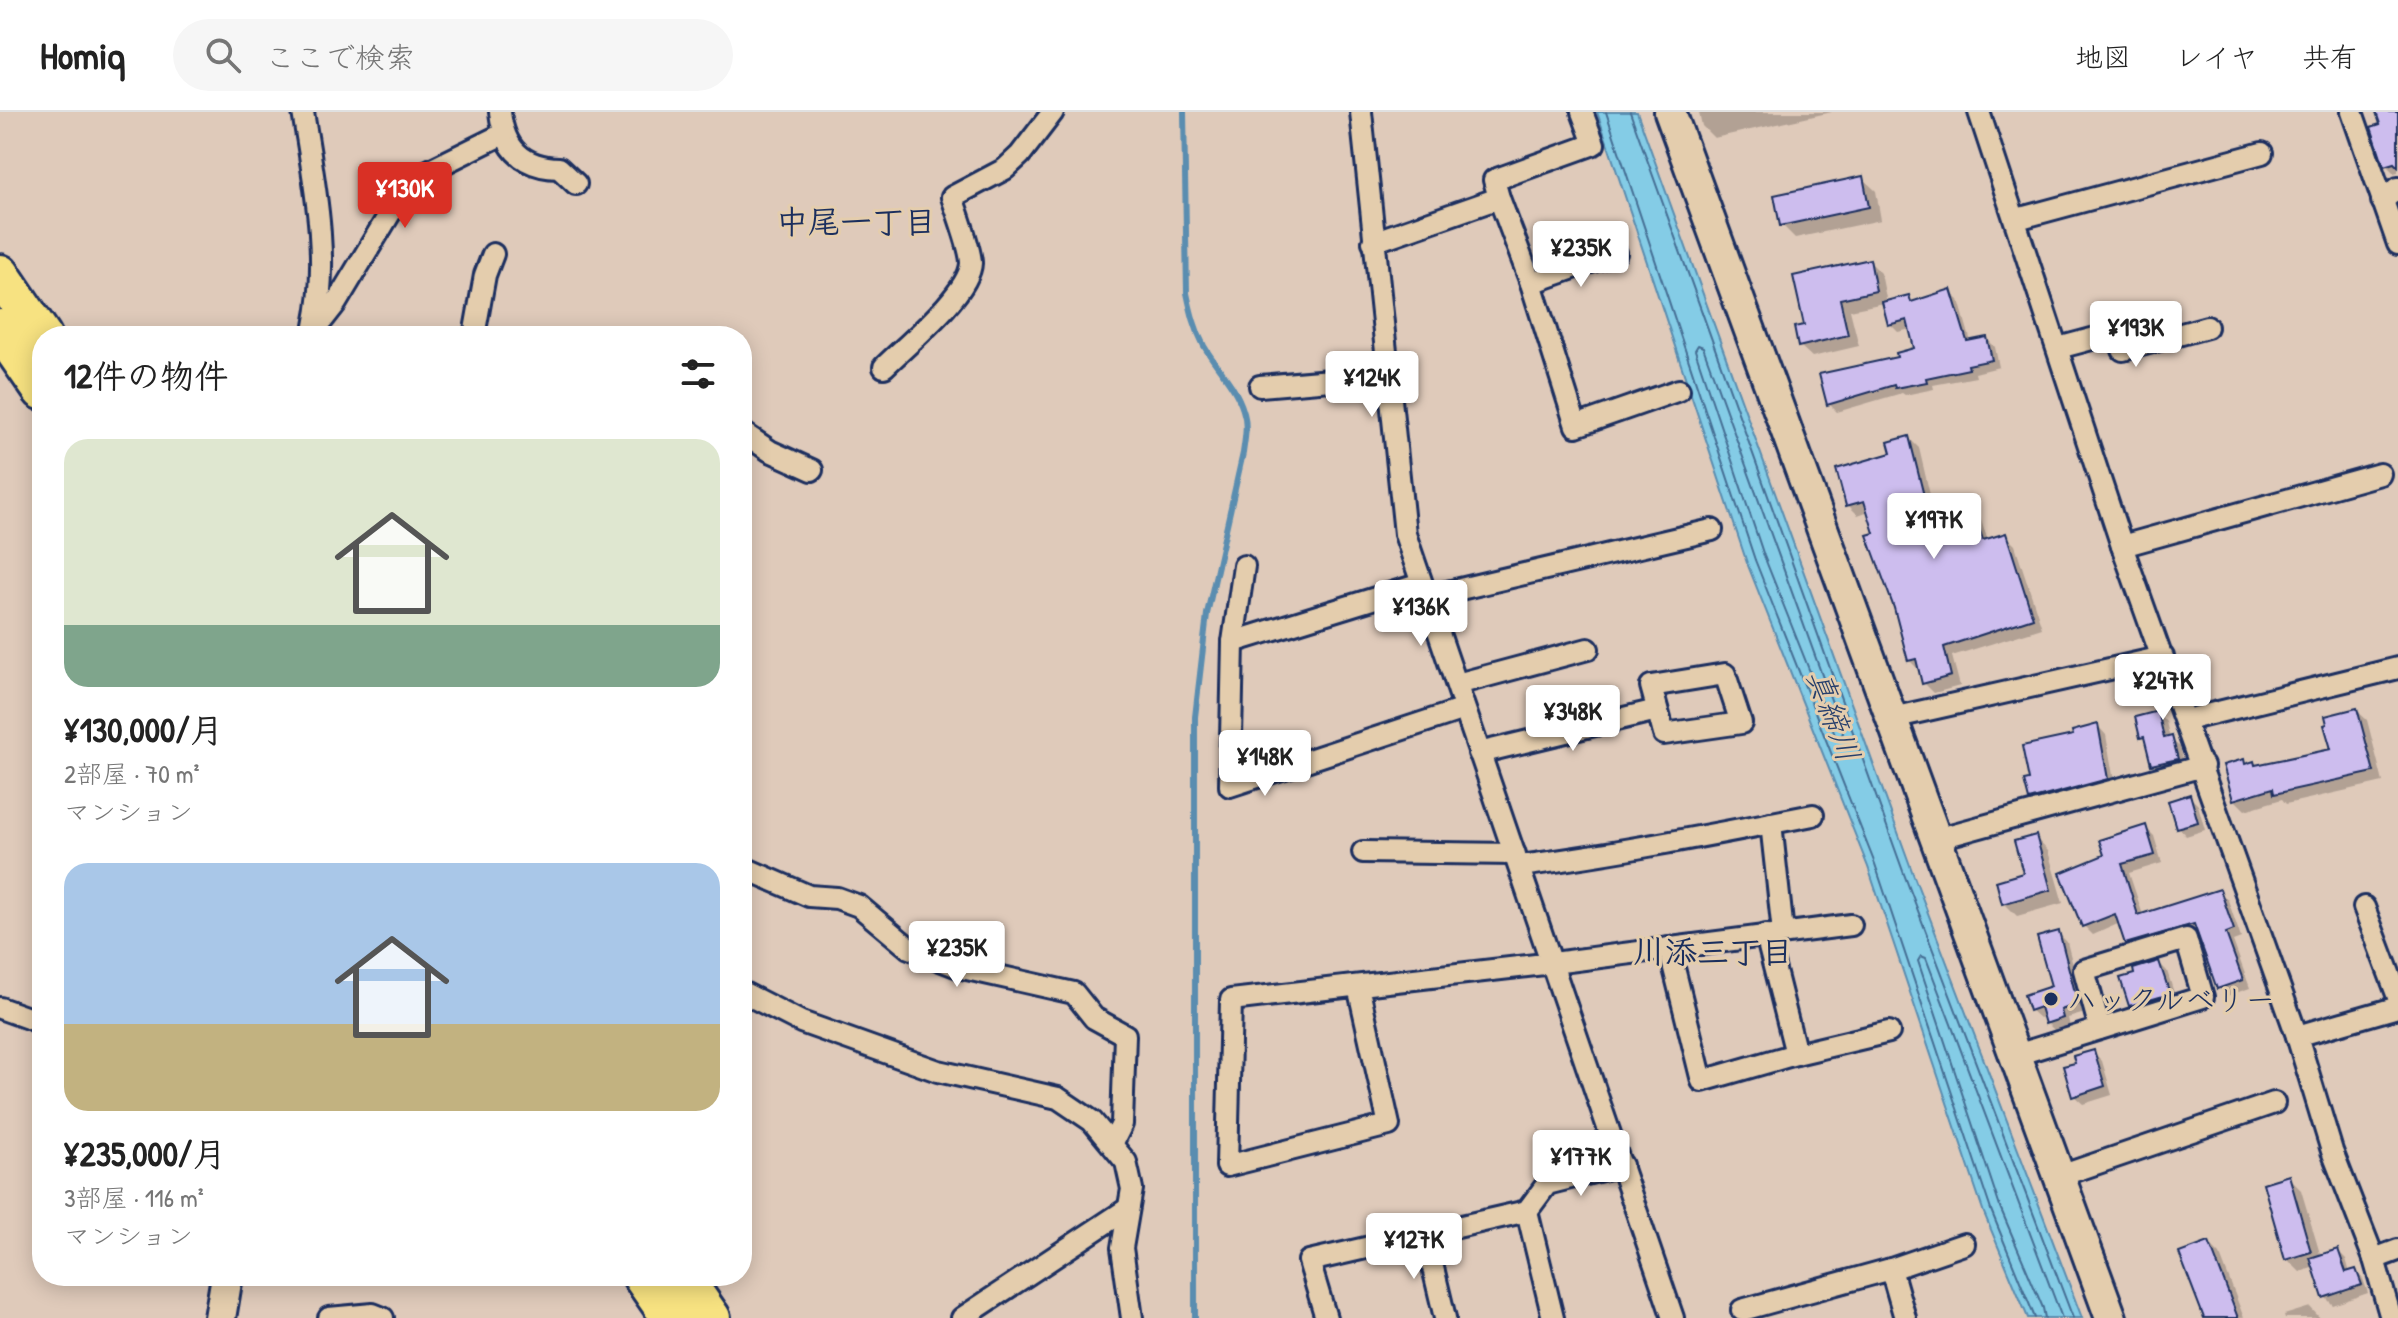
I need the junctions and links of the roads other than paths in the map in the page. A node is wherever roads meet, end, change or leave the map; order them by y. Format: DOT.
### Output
graph roads {
  1 [pos="303,112"];
  2 [pos="500,112"];
  3 [pos="1053,112"];
  4 [pos="1361,112"];
  5 [pos="1582,112"];
  6 [pos="1670,112"];
  7 [pos="1979,112"];
  8 [pos="2352,112"];
  9 [pos="503,134"];
  10 [pos="2262,153"];
  11 [pos="576,184"];
  12 [pos="2390,195"];
  13 [pos="1499,198"];
  14 [pos="2017,219"];
  15 [pos="1373,242"];
  16 [pos="2398,244"];
  17 [pos="1616,253"];
  18 [pos="493,254"];
  19 [pos="0,274"];
  20 [pos="1531,283"];
  21 [pos="35,326"];
  22 [pos="316,326"];
  23 [pos="320,326"];
  24 [pos="476,326"];
  25 [pos="2207,327"];
  26 [pos="0,329"];
  27 [pos="2058,348"];
  28 [pos="884,367"];
  29 [pos="32,375"];
  30 [pos="1389,375"];
  31 [pos="1260,386"];
  32 [pos="1679,390"];
  33 [pos="752,439"];
  34 [pos="812,470"];
  35 [pos="2380,474"];
  36 [pos="1712,530"];
  37 [pos="2122,546"];
  38 [pos="1244,566"];
  39 [pos="1424,591"];
  40 [pos="1233,642"];
  41 [pos="1588,649"];
  42 [pos="2163,657"];
  43 [pos="2398,668"];
  44 [pos="1457,684"];
  45 [pos="1464,709"];
  46 [pos="1657,710"];
  47 [pos="1892,718"];
  48 [pos="2186,720"];
  49 [pos="1479,753"];
  50 [pos="2203,766"];
  51 [pos="1813,815"];
  52 [pos="1771,823"];
  53 [pos="1936,839"];
  54 [pos="1363,852"];
  55 [pos="1517,860"];
  56 [pos="752,871"];
  57 [pos="2364,907"];
  58 [pos="1851,925"];
  59 [pos="1774,934"];
  60 [pos="1669,948"];
  61 [pos="1553,963"];
  62 [pos="1358,986"];
  63 [pos="752,997"];
  64 [pos="2398,997"];
  65 [pos="2398,1007"];
  66 [pos="0,1008"];
  67 [pos="32,1019"];
  68 [pos="2100,1029"];
  69 [pos="1889,1032"];
  70 [pos="2297,1036"];
  71 [pos="1796,1054"];
  72 [pos="2016,1055"];
  73 [pos="2274,1103"];
  74 [pos="1112,1144"];
  75 [pos="1622,1165"];
  76 [pos="2060,1176"];
  77 [pos="1127,1209"];
  78 [pos="1527,1211"];
  79 [pos="1425,1234"];
  80 [pos="1964,1244"];
  81 [pos="2398,1250"];
  82 [pos="2374,1259"];
  83 [pos="1891,1269"];
  84 [pos="226,1286"];
  85 [pos="649,1286"];
  86 [pos="689,1286"];
  87 [pos="1742,1310"];
  88 [pos="224,1317"];
  89 [pos="329,1318"];
  90 [pos="383,1318"];
  91 [pos="671,1318"];
  92 [pos="711,1318"];
  93 [pos="962,1318"];
  94 [pos="1132,1318"];
  95 [pos="1326,1318"];
  96 [pos="1445,1318"];
  97 [pos="1553,1318"];
  98 [pos="1673,1318"];
  99 [pos="1905,1318"];
  100 [pos="2111,1318"];
  101 [pos="2391,1318"];
  1 -- 22 [label="street"];
  2 -- 9 [label="street"];
  3 -- 28 [label="street"];
  4 -- 15 [label="street"];
  5 -- 13 [label="street"];
  6 -- 47 [label="street"];
  7 -- 14 [label="street"];
  8 -- 12 [label="street"];
  9 -- 11 [label="street"];
  9 -- 23 [label="street"];
  10 -- 14 [label="street"];
  12 -- 16 [label="street"];
  13 -- 15 [label="street"];
  13 -- 20 [label="street"];
  14 -- 27 [label="street"];
  15 -- 30 [label="street"];
  17 -- 20 [label="street"];
  18 -- 24 [label="street"];
  19 -- 21 [label="highway"];
  20 -- 32 [label="street"];
  25 -- 27 [label="street"];
  26 -- 29 [label="highway"];
  27 -- 37 [label="street"];
  30 -- 31 [label="street"];
  30 -- 39 [label="street"];
  33 -- 34 [label="street"];
  35 -- 37 [label="street"];
  36 -- 39 [label="street"];
  37 -- 42 [label="street"];
  38 -- 40 [label="street"];
  39 -- 40 [label="street"];
  39 -- 44 [label="street"];
  40 -- 45 [label="street"];
  41 -- 44 [label="street"];
  42 -- 47 [label="street"];
  42 -- 48 [label="street"];
  43 -- 48 [label="street"];
  44 -- 45 [label="street"];
  45 -- 49 [label="street"];
  46 -- 46 [label="street"];
  46 -- 49 [label="street"];
  47 -- 53 [label="street"];
  48 -- 50 [label="street"];
  49 -- 55 [label="street"];
  50 -- 53 [label="street"];
  50 -- 70 [label="street"];
  51 -- 52 [label="street"];
  52 -- 55 [label="street"];
  52 -- 59 [label="street"];
  53 -- 72 [label="street"];
  54 -- 55 [label="street"];
  55 -- 61 [label="street"];
  56 -- 74 [label="street"];
  57 -- 64 [label="street"];
  58 -- 59 [label="street"];
  59 -- 60 [label="street"];
  59 -- 71 [label="street"];
  60 -- 61 [label="street"];
  60 -- 71 [label="street"];
  61 -- 62 [label="street"];
  61 -- 75 [label="street"];
  62 -- 62 [label="street"];
  63 -- 74 [label="street"];
  65 -- 70 [label="street"];
  66 -- 67 [label="street"];
  68 -- 68 [label="street"];
  68 -- 72 [label="street"];
  69 -- 71 [label="street"];
  70 -- 82 [label="street"];
  72 -- 76 [label="street"];
  73 -- 76 [label="street"];
  74 -- 77 [label="street"];
  75 -- 78 [label="street"];
  75 -- 98 [label="street"];
  76 -- 100 [label="street"];
  77 -- 93 [label="street"];
  77 -- 94 [label="street"];
  78 -- 79 [label="street"];
  78 -- 97 [label="street"];
  79 -- 95 [label="street"];
  79 -- 96 [label="street"];
  80 -- 83 [label="street"];
  81 -- 82 [label="street"];
  82 -- 101 [label="street"];
  83 -- 87 [label="street"];
  83 -- 99 [label="street"];
  84 -- 88 [label="street"];
  85 -- 91 [label="highway"];
  86 -- 92 [label="highway"];
  89 -- 90 [label="street"];
}
